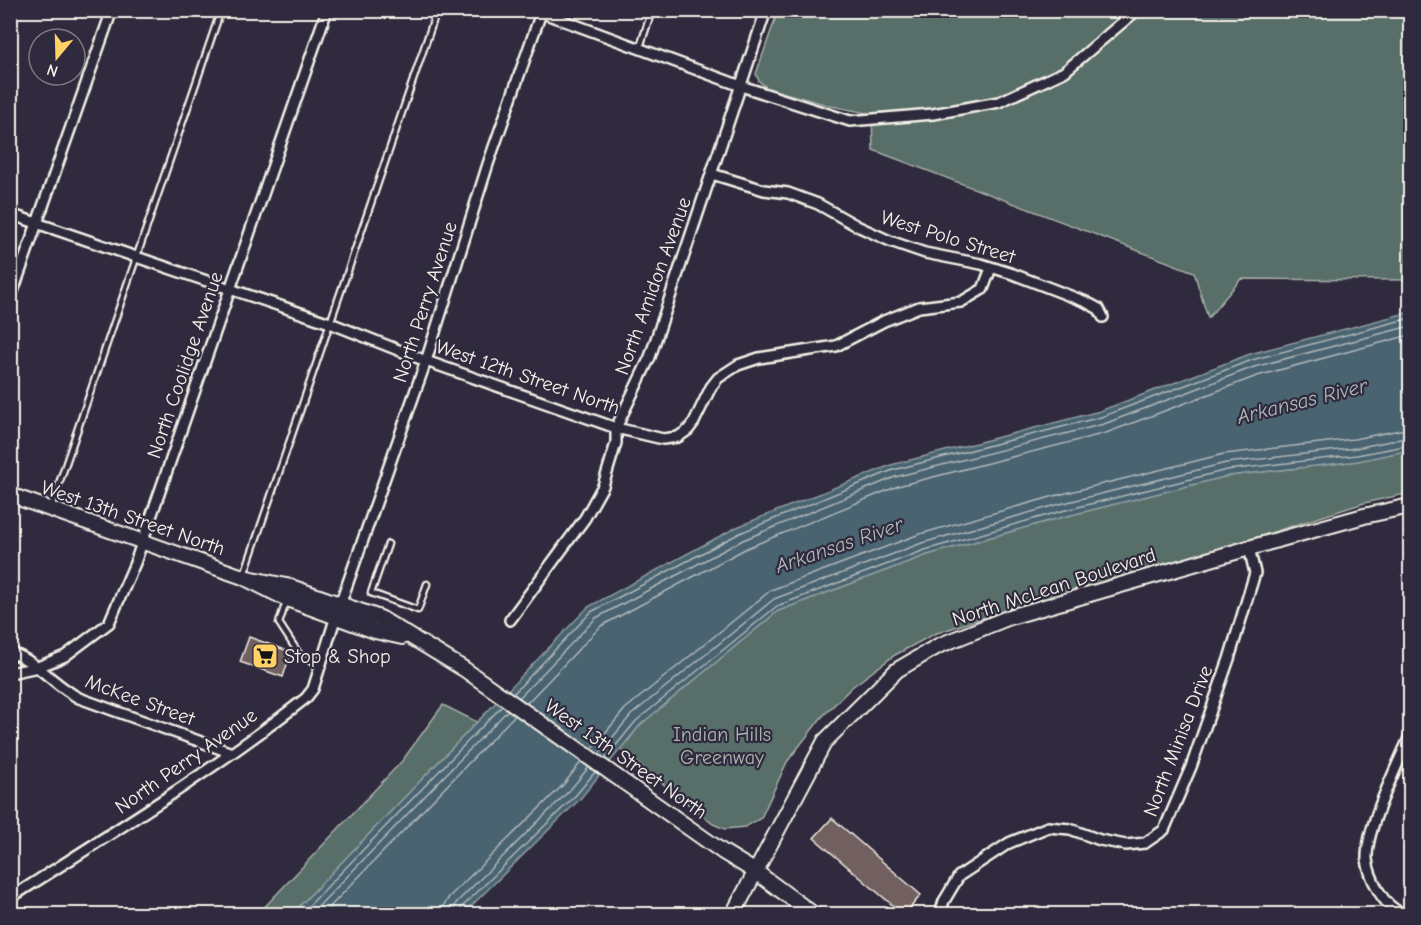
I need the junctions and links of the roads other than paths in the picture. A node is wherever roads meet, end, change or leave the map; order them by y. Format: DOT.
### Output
graph roads {
  1 [pos="112,10"];
  2 [pos="221,10"];
  3 [pos="327,10"];
  4 [pos="437,10"];
  5 [pos="652,10"];
  6 [pos="766,10"];
  7 [pos="1137,10"];
  8 [pos="540,11"];
  9 [pos="640,47"];
  10 [pos="741,86"];
  11 [pos="712,174"];
  12 [pos="10,214"];
  13 [pos="38,223"];
  14 [pos="137,257"];
  15 [pos="991,268"];
  16 [pos="231,289"];
  17 [pos="10,300"];
  18 [pos="1103,317"];
  19 [pos="330,323"];
  20 [pos="426,361"];
  21 [pos="616,428"];
  22 [pos="10,495"];
  23 [pos="1410,506"];
  24 [pos="50,509"];
  25 [pos="141,542"];
  26 [pos="388,544"];
  27 [pos="1249,548"];
  28 [pos="243,577"];
  29 [pos="427,584"];
  30 [pos="287,599"];
  31 [pos="338,610"];
  32 [pos="510,620"];
  33 [pos="10,652"];
  34 [pos="321,664"];
  35 [pos="38,667"];
  36 [pos="10,673"];
  37 [pos="1410,736"];
  38 [pos="232,753"];
  39 [pos="756,872"];
  40 [pos="10,898"];
  41 [pos="733,915"];
  42 [pos="813,915"];
  43 [pos="940,915"];
  44 [pos="1404,915"];
  1 -- 13 [label="street"];
  2 -- 14 [label="lane"];
  3 -- 16 [label="street, North Coolidge Avenue"];
  4 -- 19 [label="lane"];
  5 -- 9 [label="lane"];
  6 -- 10 [label="street, North Amidon Avenue"];
  7 -- 10 [label="street"];
  8 -- 9 [label="street"];
  8 -- 20 [label="street, North Perry Avenue"];
  9 -- 10 [label="street"];
  10 -- 11 [label="street, North Amidon Avenue"];
  11 -- 15 [label="street, West Polo Street"];
  11 -- 21 [label="street, North Amidon Avenue"];
  12 -- 13 [label="street, West 12th Street North"];
  13 -- 14 [label="street, West 12th Street North"];
  13 -- 17 [label="street"];
  14 -- 16 [label="street, West 12th Street North"];
  14 -- 24 [label="lane"];
  15 -- 18 [label="street, West Polo Street"];
  15 -- 21 [label="street, West 12th Street North"];
  16 -- 19 [label="street, West 12th Street North"];
  16 -- 25 [label="street, North Coolidge Avenue"];
  19 -- 20 [label="street, West 12th Street North"];
  19 -- 28 [label="lane"];
  20 -- 21 [label="street, West 12th Street North"];
  20 -- 31 [label="street, North Perry Avenue"];
  21 -- 32 [label="street, North Amidon Avenue"];
  22 -- 24 [label="street, West 13th Street North"];
  23 -- 27 [label="street, North McLean Boulevard"];
  24 -- 25 [label="street, West 13th Street North"];
  25 -- 28 [label="street, West 13th Street North"];
  25 -- 35 [label="street, North Coolidge Avenue"];
  26 -- 29 [label="lane"];
  27 -- 39 [label="street, North McLean Boulevard"];
  27 -- 43 [label="street, North Minisa Drive"];
  28 -- 30 [label="street, West 13th Street North"];
  28 -- 31 [label="street, West 13th Street North"];
  30 -- 31 [label="street, West 13th Street North"];
  30 -- 34 [label="lane"];
  31 -- 34 [label="street, North Perry Avenue"];
  31 -- 39 [label="street, West 13th Street North"];
  33 -- 35 [label="street, McKee Street"];
  34 -- 38 [label="street, North Perry Avenue"];
  35 -- 36 [label="street, North Coolidge Avenue"];
  35 -- 38 [label="street, McKee Street"];
  37 -- 44 [label="street"];
  38 -- 40 [label="street, North Perry Avenue"];
  39 -- 41 [label="street, North McLean Boulevard"];
  39 -- 42 [label="street, West 13th Street North"];
}
